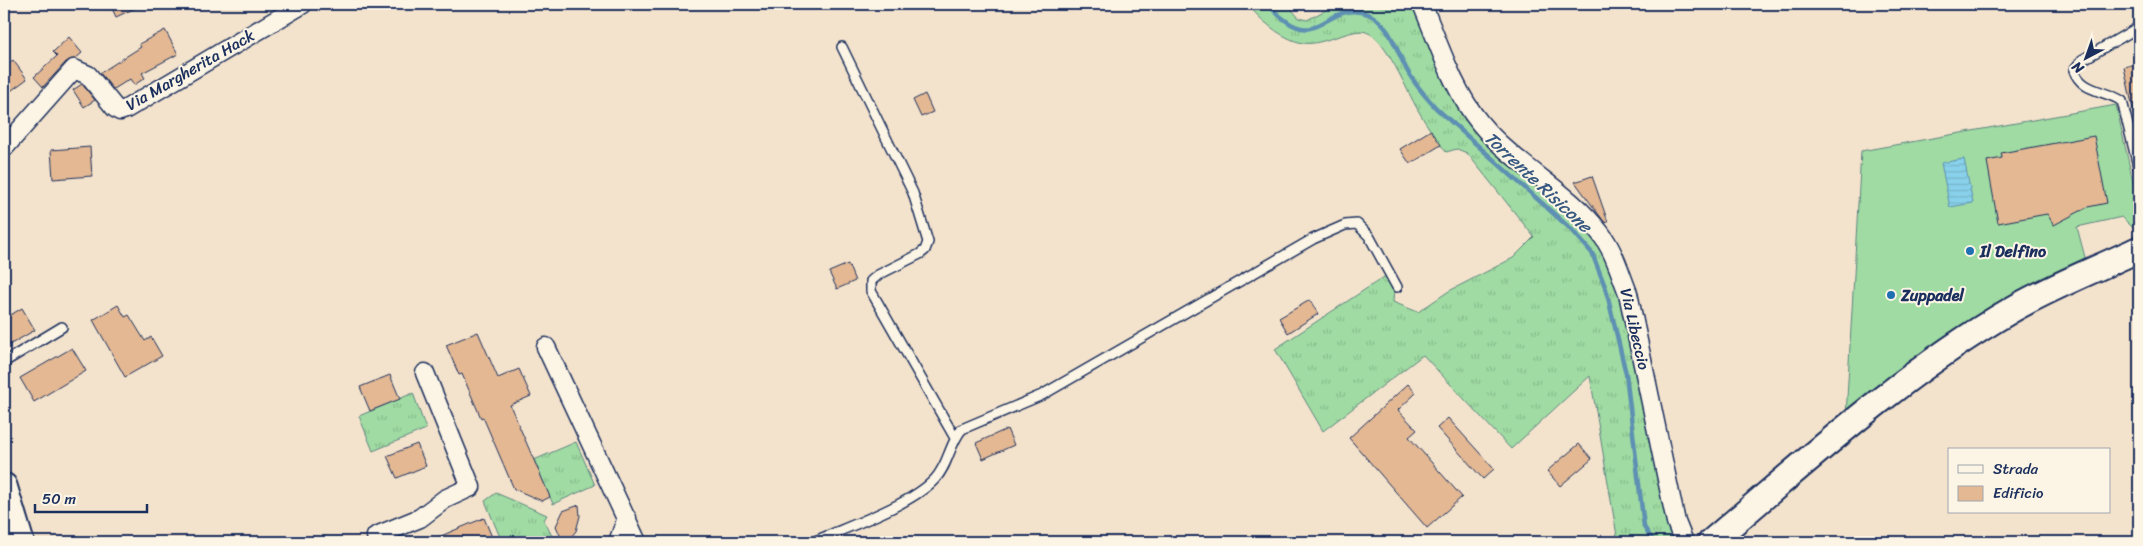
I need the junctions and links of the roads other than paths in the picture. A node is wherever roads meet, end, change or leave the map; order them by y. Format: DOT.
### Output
graph roads {
  1 [pos="303,4"];
  2 [pos="1422,4"];
  3 [pos="2139,27"];
  4 [pos="842,48"];
  5 [pos="4,148"];
  6 [pos="2139,170"];
  7 [pos="2139,249"];
  8 [pos="1397,287"];
  9 [pos="62,327"];
  10 [pos="546,348"];
  11 [pos="4,362"];
  12 [pos="425,373"];
  13 [pos="954,438"];
  14 [pos="4,486"];
  15 [pos="627,518"];
  16 [pos="13,532"];
  17 [pos="379,542"];
  18 [pos="618,542"];
  19 [pos="637,542"];
  20 [pos="813,542"];
  21 [pos="1684,542"];
  22 [pos="1711,542"];
  1 -- 5 [label="street, Via Margherita Hack"];
  2 -- 21 [label="street, Via Libeccio"];
  3 -- 6 [label="lane"];
  4 -- 13 [label="lane"];
  7 -- 22 [label="street"];
  8 -- 13 [label="lane"];
  9 -- 11 [label="lane"];
  10 -- 15 [label="street"];
  12 -- 17 [label="street"];
  13 -- 20 [label="lane"];
  14 -- 16 [label="street"];
  15 -- 18 [label="street"];
  15 -- 19 [label="street"];
}
